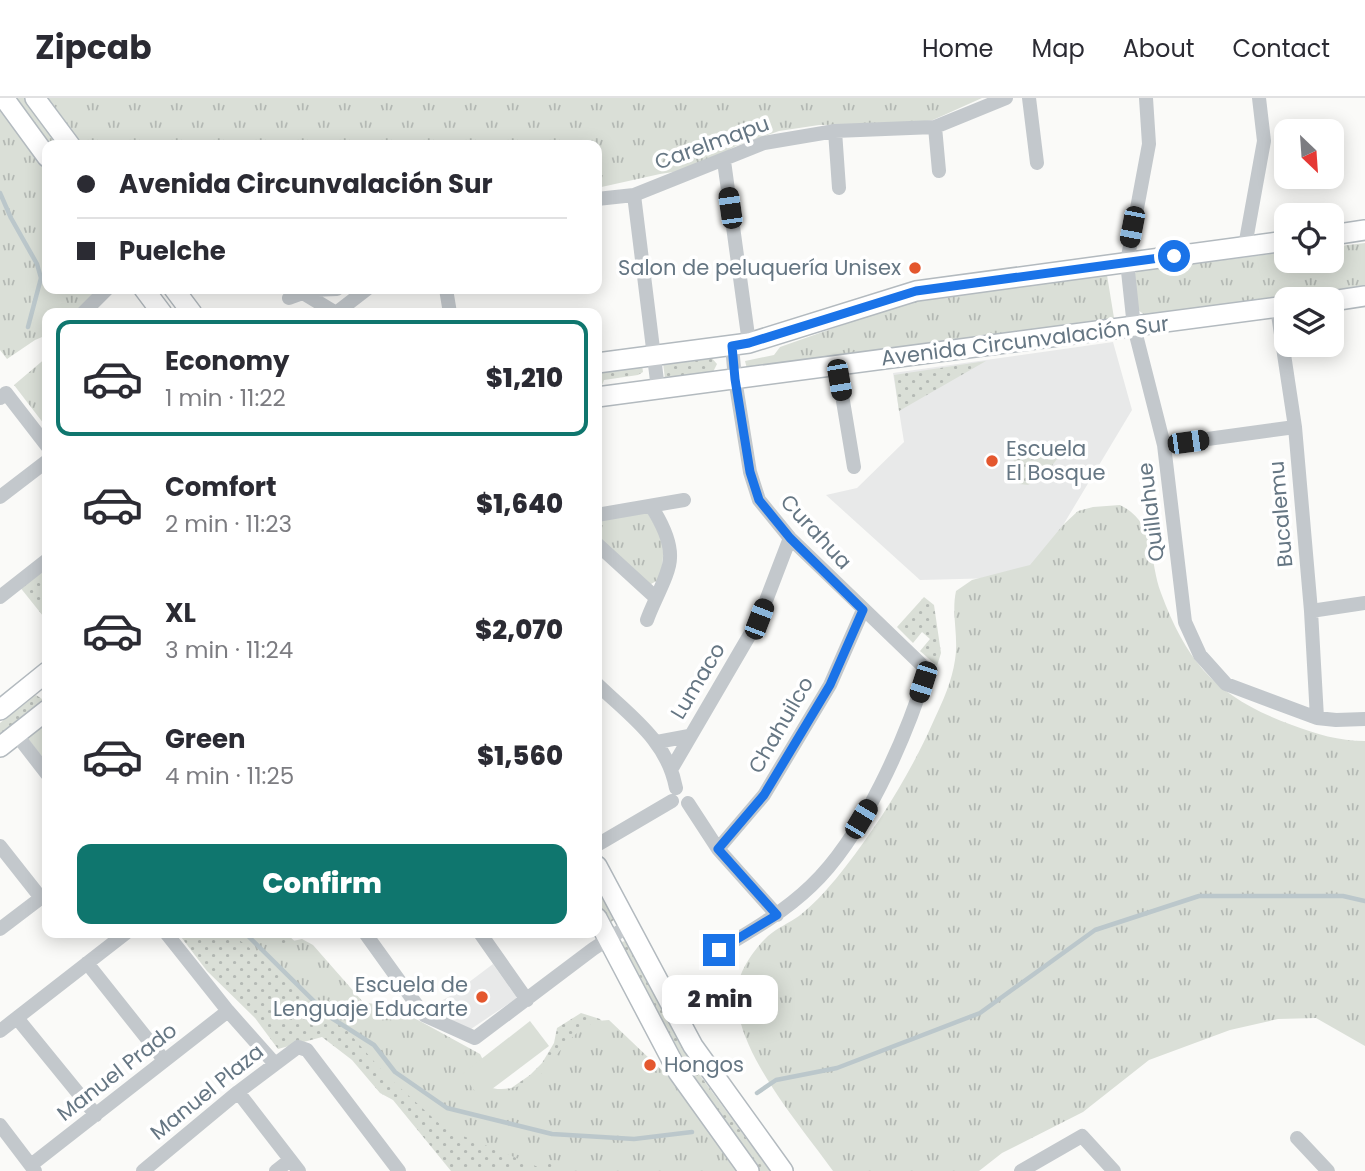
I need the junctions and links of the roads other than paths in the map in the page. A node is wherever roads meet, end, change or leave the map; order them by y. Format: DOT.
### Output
graph roads {
  1 [pos="4,98"];
  2 [pos="35,98"];
  3 [pos="1006,98"];
  4 [pos="1029,98"];
  5 [pos="1146,98"];
  6 [pos="1259,98"];
  7 [pos="935,127"];
  8 [pos="835,131"];
  9 [pos="66,140"];
  10 [pos="42,151"];
  11 [pos="724,160"];
  12 [pos="1037,163"];
  13 [pos="939,172"];
  14 [pos="839,188"];
  15 [pos="634,195"];
  16 [pos="602,198"];
  17 [pos="1365,230"];
  18 [pos="1344,233"];
  19 [pos="1274,242"];
  20 [pos="1245,246"];
  21 [pos="1127,262"];
  22 [pos="102,294"];
  23 [pos="298,294"];
  24 [pos="306,294"];
  25 [pos="361,294"];
  26 [pos="1365,296"];
  27 [pos="289,298"];
  28 [pos="1344,299"];
  29 [pos="87,308"];
  30 [pos="328,308"];
  31 [pos="342,308"];
  32 [pos="1274,308"];
  33 [pos="1134,327"];
  34 [pos="741,345"];
  35 [pos="653,356"];
  36 [pos="1287,357"];
  37 [pos="602,362"];
  38 [pos="837,365"];
  39 [pos="735,379"];
  40 [pos="658,389"];
  41 [pos="602,396"];
  42 [pos="0,398"];
  43 [pos="1295,427"];
  44 [pos="42,440"];
  45 [pos="1164,445"];
  46 [pos="42,465"];
  47 [pos="854,467"];
  48 [pos="0,497"];
  49 [pos="684,500"];
  50 [pos="651,506"];
  51 [pos="602,514"];
  52 [pos="790,538"];
  53 [pos="602,549"];
  54 [pos="42,564"];
  55 [pos="0,597"];
  56 [pos="655,597"];
  57 [pos="1365,603"];
  58 [pos="863,610"];
  59 [pos="1311,611"];
  60 [pos="647,620"];
  61 [pos="42,679"];
  62 [pos="602,689"];
  63 [pos="0,710"];
  64 [pos="42,714"];
  65 [pos="1317,718"];
  66 [pos="1365,719"];
  67 [pos="16,734"];
  68 [pos="689,736"];
  69 [pos="657,742"];
  70 [pos="0,747"];
  71 [pos="42,768"];
  72 [pos="672,768"];
  73 [pos="674,795"];
  74 [pos="602,842"];
  75 [pos="0,846"];
  76 [pos="718,849"];
  77 [pos="602,876"];
  78 [pos="42,894"];
  79 [pos="42,898"];
  80 [pos="777,915"];
  81 [pos="628,926"];
  82 [pos="602,928"];
  83 [pos="0,929"];
  84 [pos="120,938"];
  85 [pos="170,938"];
  86 [pos="369,938"];
  87 [pos="484,938"];
  88 [pos="608,939"];
  89 [pos="719,950"];
  90 [pos="87,963"];
  91 [pos="527,1000"];
  92 [pos="228,1011"];
  93 [pos="17,1018"];
  94 [pos="0,1031"];
  95 [pos="164,1060"];
  96 [pos="275,1064"];
  97 [pos="237,1092"];
  98 [pos="96,1115"];
  99 [pos="0,1125"];
  100 [pos="1297,1138"];
  101 [pos="294,1165"];
  102 [pos="33,1168"];
  103 [pos="143,1171"];
  104 [pos="276,1171"];
  105 [pos="399,1171"];
  106 [pos="749,1171"];
  107 [pos="783,1171"];
  108 [pos="1021,1171"];
  109 [pos="1114,1171"];
  110 [pos="1328,1171"];
  1 -- 10 [label="main road"];
  2 -- 9 [label="main road"];
  3 -- 7 [label="street, Carelmapu"];
  4 -- 12 [label="street"];
  5 -- 21 [label="street, Quillahue"];
  6 -- 20 [label="street"];
  7 -- 8 [label="street, Carelmapu"];
  7 -- 13 [label="street"];
  8 -- 11 [label="street, Carelmapu"];
  8 -- 14 [label="street"];
  11 -- 15 [label="street, Carelmapu"];
  11 -- 34 [label="street, Curahua"];
  15 -- 16 [label="street, Carelmapu"];
  15 -- 35 [label="street"];
  17 -- 18 [label="main road"];
  19 -- 20 [label="main road"];
  20 -- 21 [label="main road"];
  21 -- 33 [label="street, Quillahue"];
  21 -- 34 [label="main road"];
  22 -- 29 [label="street"];
  23 -- 27 [label="street"];
  24 -- 30 [label="street"];
  25 -- 31 [label="street"];
  26 -- 28 [label="main road"];
  32 -- 33 [label="main road, Avenida Circunvalación Sur"];
  33 -- 38 [label="main road, Avenida Circunvalación Sur"];
  33 -- 45 [label="street, Quillahue"];
  34 -- 35 [label="main road"];
  34 -- 39 [label="street, Curahua"];
  35 -- 37 [label="main road"];
  35 -- 40 [label="street"];
  36 -- 43 [label="street, Bucalemu"];
  38 -- 39 [label="main road, Avenida Circunvalación Sur"];
  38 -- 47 [label="street"];
  39 -- 40 [label="main road, Avenida Circunvalación Sur"];
  39 -- 52 [label="street, Curahua"];
  40 -- 41 [label="main road, Avenida Circunvalación Sur"];
  42 -- 44 [label="street"];
  43 -- 45 [label="street"];
  43 -- 59 [label="street, Bucalemu"];
  45 -- 65 [label="street, Quillahue"];
  46 -- 48 [label="street"];
  49 -- 50 [label="street"];
  50 -- 51 [label="street"];
  50 -- 56 [label="street"];
  52 -- 58 [label="street, Curahua"];
  52 -- 68 [label="street, Lumaco"];
  53 -- 56 [label="street"];
  54 -- 55 [label="street"];
  56 -- 60 [label="street"];
  57 -- 59 [label="street"];
  58 -- 76 [label="street, Chahuilco"];
  58 -- 80 [label="street, Curahua"];
  59 -- 65 [label="street, Bucalemu"];
  61 -- 63 [label="main road"];
  62 -- 69 [label="street"];
  64 -- 67 [label="main road"];
  65 -- 66 [label="street, Quillahue"];
  67 -- 70 [label="main road"];
  67 -- 71 [label="street"];
  68 -- 69 [label="street"];
  68 -- 72 [label="street, Lumaco"];
  69 -- 72 [label="street"];
  72 -- 73 [label="street"];
  73 -- 74 [label="street"];
  73 -- 76 [label="street"];
  75 -- 78 [label="street"];
  76 -- 80 [label="street"];
  77 -- 81 [label="main road"];
  79 -- 83 [label="street"];
  80 -- 89 [label="street"];
  81 -- 88 [label="street"];
  81 -- 107 [label="main road"];
  82 -- 88 [label="main road"];
  84 -- 90 [label="street"];
  85 -- 92 [label="street"];
  86 -- 91 [label="street"];
  87 -- 91 [label="street"];
  88 -- 91 [label="street"];
  88 -- 106 [label="main road"];
  90 -- 93 [label="street"];
  90 -- 95 [label="street"];
  92 -- 95 [label="street, Manuel Prado"];
  92 -- 96 [label="street"];
  93 -- 94 [label="street"];
  93 -- 98 [label="street"];
  95 -- 98 [label="street, Manuel Prado"];
  96 -- 97 [label="street, Manuel Plaza"];
  96 -- 105 [label="street, Manuel Plaza"];
  97 -- 101 [label="street"];
  97 -- 103 [label="street, Manuel Plaza"];
  98 -- 102 [label="street, Manuel Prado"];
  99 -- 102 [label="street"];
  100 -- 110 [label="street"];
  101 -- 104 [label="street"];
  108 -- 109 [label="street"];
}
